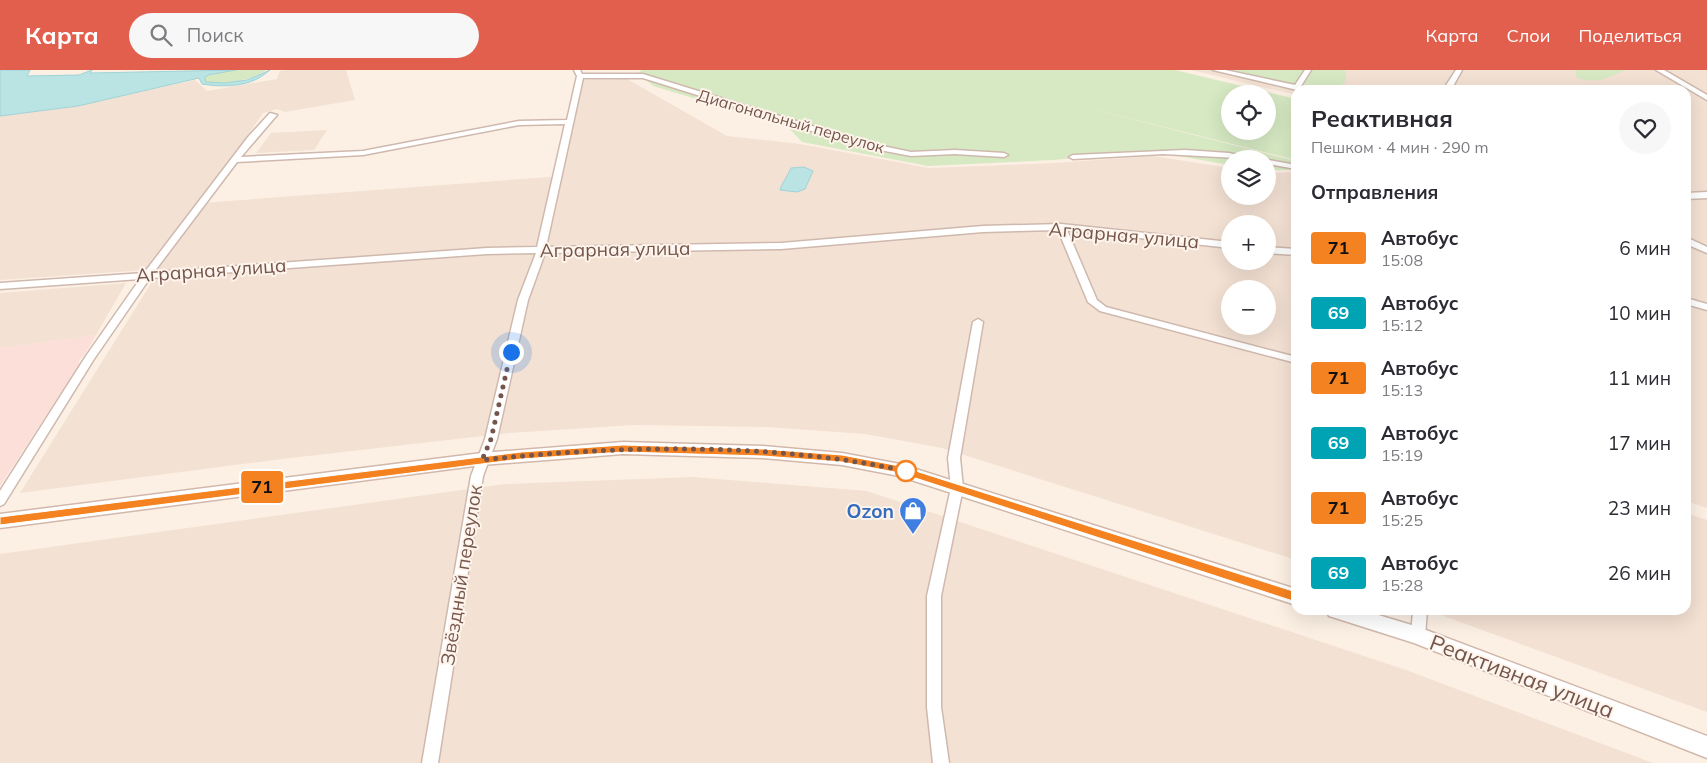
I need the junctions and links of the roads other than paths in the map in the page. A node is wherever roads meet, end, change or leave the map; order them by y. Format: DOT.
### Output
graph roads {
  1 [pos="1216,70"];
  2 [pos="1308,70"];
  3 [pos="1459,70"];
  4 [pos="1660,70"];
  5 [pos="578,73"];
  6 [pos="1298,85"];
  7 [pos="1450,85"];
  8 [pos="1686,85"];
  9 [pos="1291,87"];
  10 [pos="1691,88"];
  11 [pos="1707,91"];
  12 [pos="1698,92"];
  13 [pos="1691,94"];
  14 [pos="1707,98"];
  15 [pos="272,115"];
  16 [pos="568,122"];
  17 [pos="1221,154"];
  18 [pos="1004,155"];
  19 [pos="1073,157"];
  20 [pos="236,160"];
  21 [pos="1276,163"];
  22 [pos="1291,166"];
  23 [pos="1691,196"];
  24 [pos="1707,196"];
  25 [pos="1061,227"];
  26 [pos="1691,242"];
  27 [pos="1221,244"];
  28 [pos="1707,250"];
  29 [pos="541,251"];
  30 [pos="1276,251"];
  31 [pos="1291,252"];
  32 [pos="148,274"];
  33 [pos="0,286"];
  34 [pos="1691,302"];
  35 [pos="1707,307"];
  36 [pos="978,322"];
  37 [pos="1291,359"];
  38 [pos="482,460"];
  39 [pos="956,488"];
  40 [pos="0,501"];
  41 [pos="0,521"];
  42 [pos="1291,595"];
  43 [pos="1352,615"];
  44 [pos="1420,615"];
  45 [pos="1418,636"];
  46 [pos="1707,747"];
  47 [pos="430,763"];
  48 [pos="941,763"];
  1 -- 9 [label="street"];
  2 -- 6 [label="street"];
  3 -- 7 [label="street"];
  4 -- 8 [label="street"];
  5 -- 16 [label="street, Звёздный переулок"];
  5 -- 18 [label="street, Диагональный переулок"];
  10 -- 12 [label="street"];
  11 -- 12 [label="street"];
  12 -- 13 [label="street"];
  12 -- 14 [label="street"];
  15 -- 20 [label="street"];
  16 -- 20 [label="street"];
  16 -- 29 [label="street, Звёздный переулок"];
  17 -- 19 [label="street"];
  20 -- 32 [label="street"];
  21 -- 22 [label="street"];
  23 -- 24 [label="street"];
  25 -- 27 [label="street, Аграрная улица"];
  25 -- 29 [label="street, Аграрная улица"];
  25 -- 37 [label="street"];
  26 -- 28 [label="street"];
  29 -- 32 [label="street, Аграрная улица"];
  29 -- 38 [label="street, Звёздный переулок"];
  30 -- 31 [label="street"];
  32 -- 33 [label="street, Аграрная улица"];
  32 -- 40 [label="street"];
  34 -- 35 [label="street"];
  36 -- 39 [label="street"];
  38 -- 39 [label="main road"];
  38 -- 41 [label="main road"];
  38 -- 47 [label="street, Звёздный переулок"];
  39 -- 42 [label="main road"];
  39 -- 48 [label="street"];
  43 -- 45 [label="main road, Реактивная улица"];
  44 -- 45 [label="street"];
  45 -- 46 [label="main road, Реактивная улица"];
}
